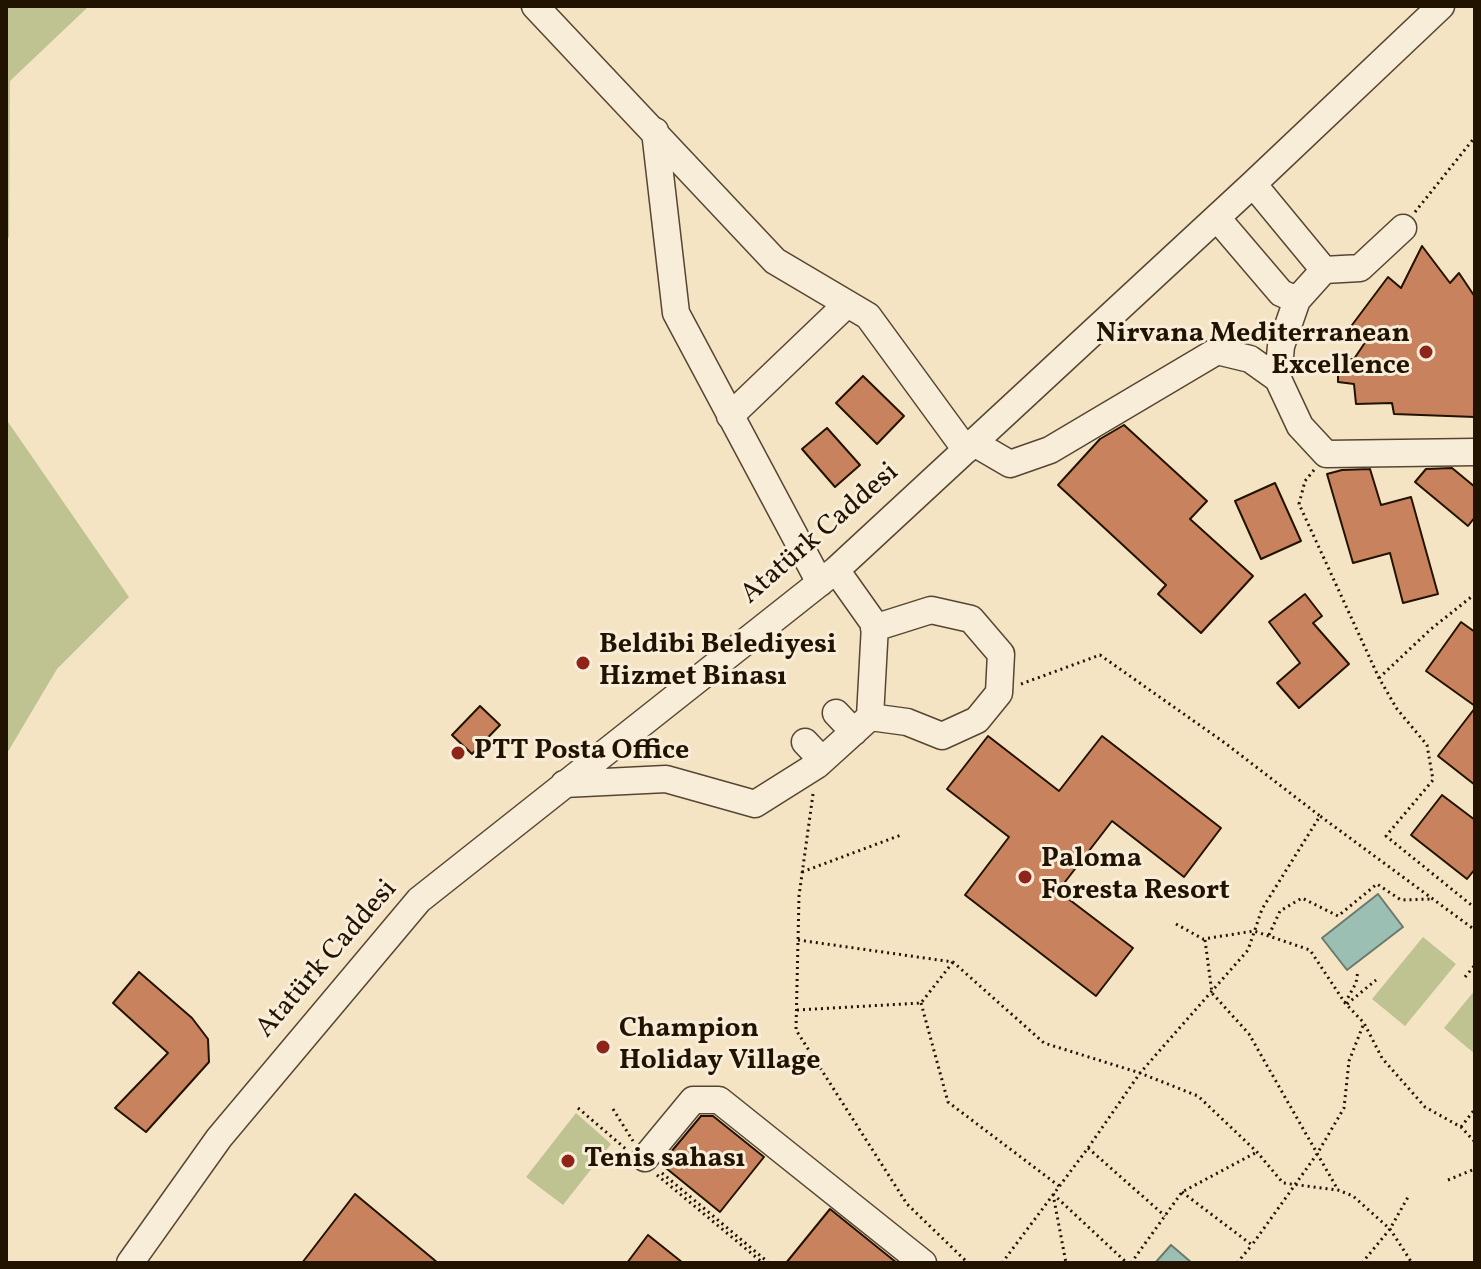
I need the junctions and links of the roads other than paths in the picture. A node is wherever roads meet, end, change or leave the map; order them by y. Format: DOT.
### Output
graph roads {
  1 [pos="535,6"];
  2 [pos="1441,6"];
  3 [pos="655,131"];
  4 [pos="1253,184"];
  5 [pos="1217,218"];
  6 [pos="1403,228"];
  7 [pos="1324,270"];
  8 [pos="1297,300"];
  9 [pos="847,304"];
  10 [pos="1278,379"];
  11 [pos="730,416"];
  12 [pos="970,446"];
  13 [pos="1475,452"];
  14 [pos="828,576"];
  15 [pos="874,628"];
  16 [pos="853,721"];
  17 [pos="564,784"];
  18 [pos="642,1161"];
  19 [pos="130,1263"];
  20 [pos="923,1263"];
  1 -- 3 [label="street"];
  2 -- 4 [label="street, Atatürk Caddesi"];
  3 -- 9 [label="street"];
  3 -- 11 [label="street"];
  4 -- 5 [label="street, Atatürk Caddesi"];
  4 -- 7 [label="street"];
  5 -- 8 [label="street"];
  5 -- 12 [label="street, Atatürk Caddesi"];
  6 -- 7 [label="street"];
  7 -- 8 [label="street"];
  8 -- 10 [label="street"];
  9 -- 11 [label="street"];
  9 -- 12 [label="street"];
  10 -- 12 [label="street"];
  10 -- 13 [label="street"];
  11 -- 14 [label="street"];
  12 -- 14 [label="street, Atatürk Caddesi"];
  14 -- 15 [label="street"];
  14 -- 17 [label="street, Atatürk Caddesi"];
  15 -- 16 [label="street"];
  15 -- 16 [label="street"];
  16 -- 17 [label="street"];
  17 -- 19 [label="street, Atatürk Caddesi"];
  18 -- 20 [label="street"];
}
